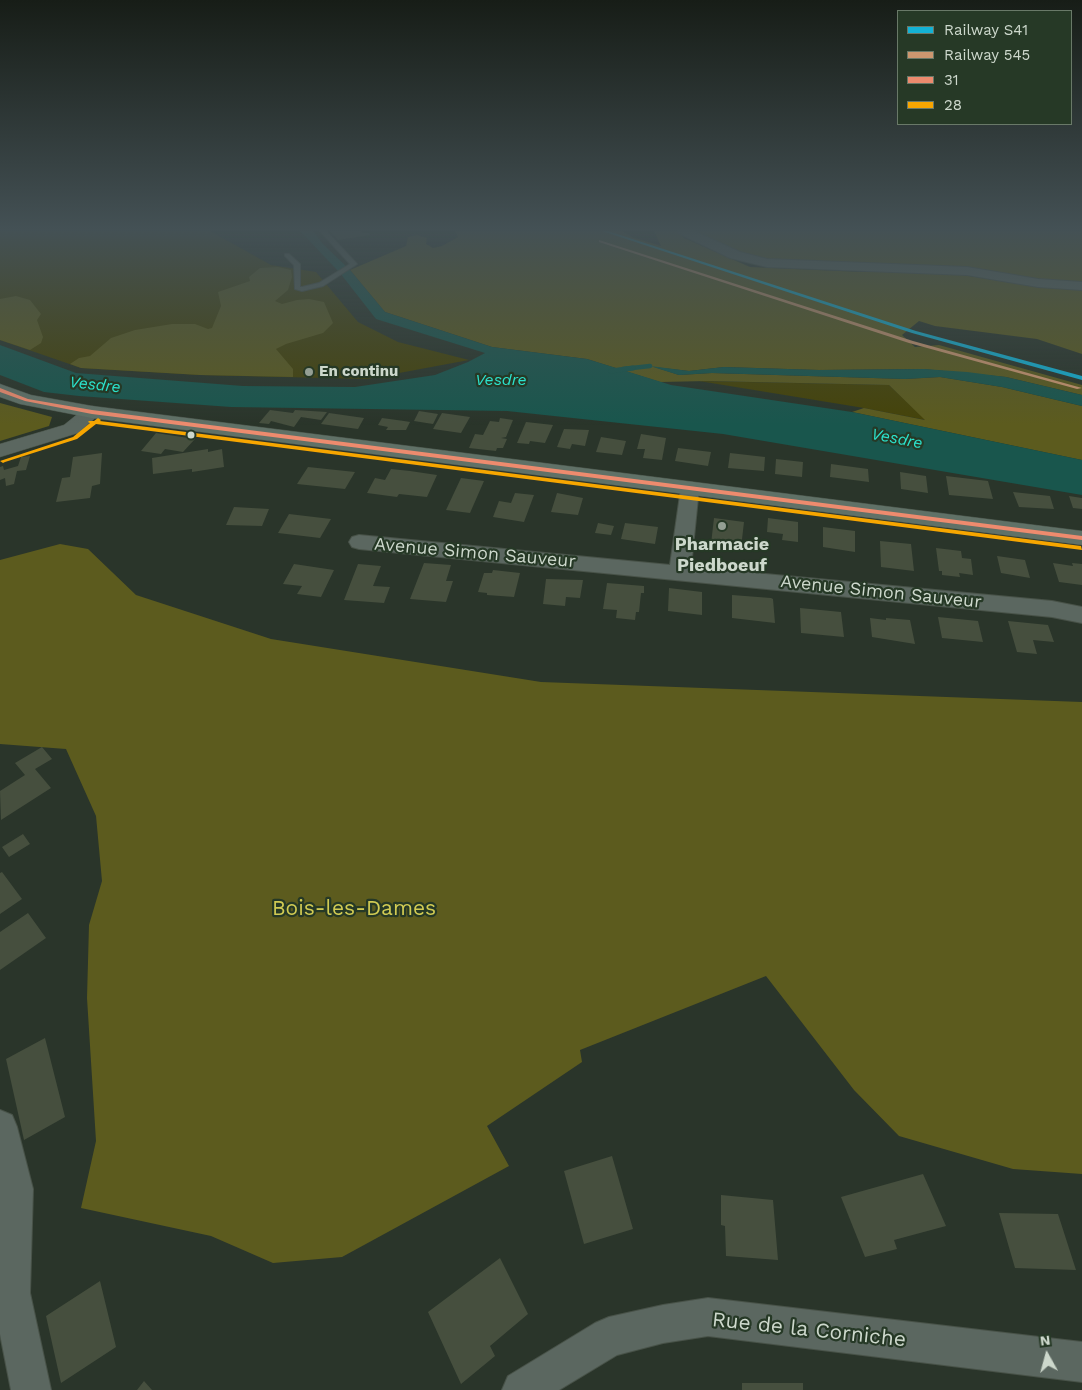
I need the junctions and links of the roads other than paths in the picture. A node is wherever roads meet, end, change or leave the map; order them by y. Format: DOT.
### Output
graph roads {
  1 [pos="1,390"];
  2 [pos="92,412"];
  3 [pos="0,451"];
  4 [pos="690,488"];
  5 [pos="1082,538"];
  6 [pos="359,542"];
  7 [pos="680,572"];
  8 [pos="1082,615"];
  9 [pos="0,1127"];
  10 [pos="1082,1362"];
  11 [pos="31,1390"];
  12 [pos="522,1390"];
  1 -- 2 [label="main road"];
  2 -- 3 [label="street"];
  2 -- 4 [label="main road"];
  4 -- 5 [label="main road"];
  4 -- 7 [label="street"];
  6 -- 7 [label="street, Avenue Simon Sauveur"];
  7 -- 8 [label="street, Avenue Simon Sauveur"];
  9 -- 11 [label="street"];
  10 -- 12 [label="street, Rue de la Corniche"];
}
